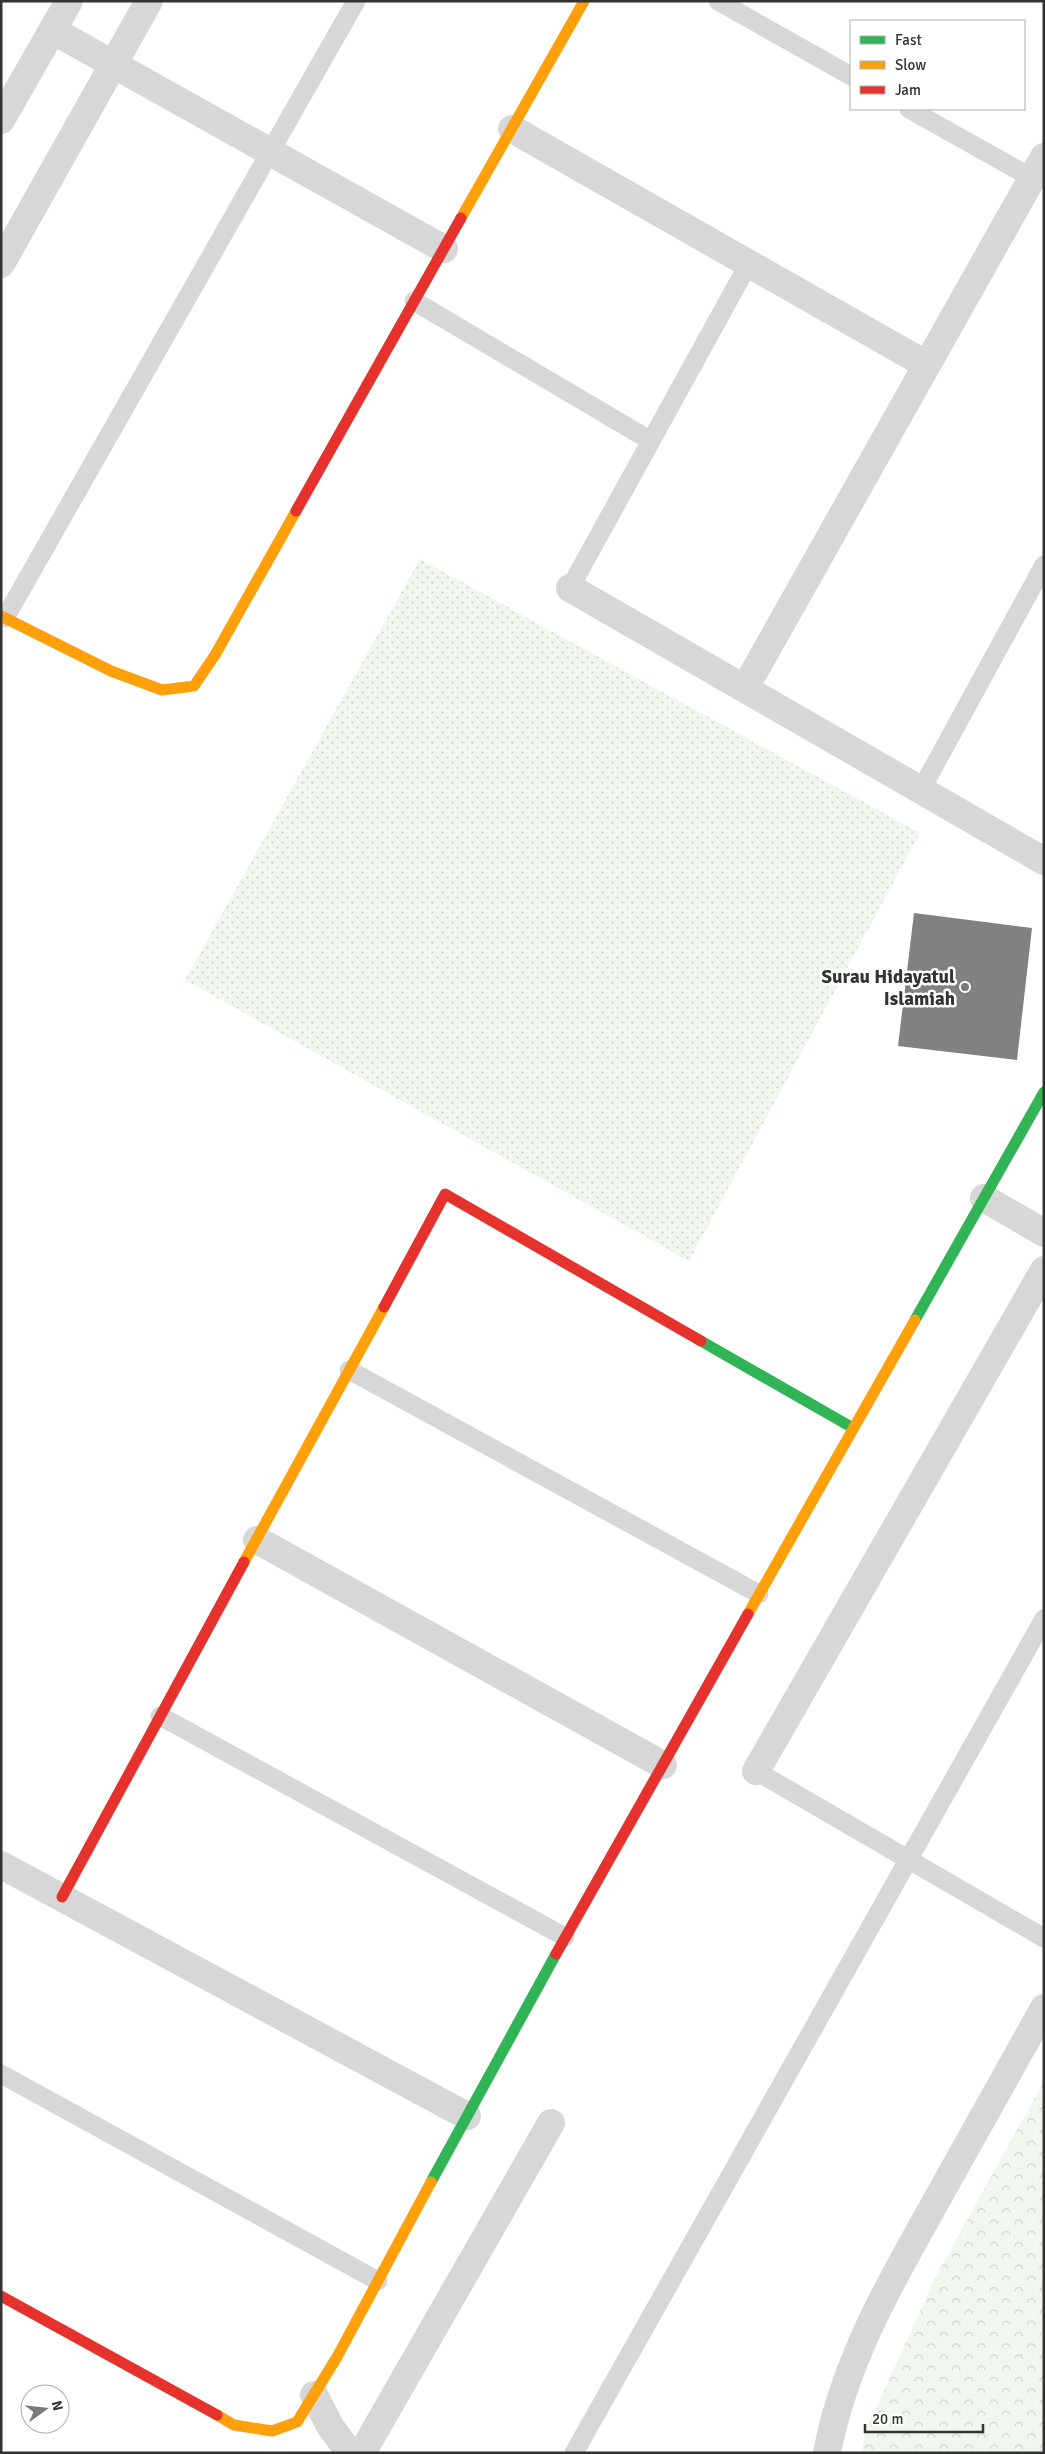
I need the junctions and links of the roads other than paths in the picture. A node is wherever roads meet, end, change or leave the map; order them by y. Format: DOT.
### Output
graph roads {
  1 [pos="69,1"];
  2 [pos="149,1"];
  3 [pos="356,1"];
  4 [pos="584,1"];
  5 [pos="718,1"];
  6 [pos="52,30"];
  7 [pos="113,65"];
  8 [pos="850,75"];
  9 [pos="911,110"];
  10 [pos="1,120"];
  11 [pos="512,129"];
  12 [pos="271,154"];
  13 [pos="1038,168"];
  14 [pos="444,249"];
  15 [pos="1,264"];
  16 [pos="749,264"];
  17 [pos="414,301"];
  18 [pos="927,365"];
  19 [pos="651,440"];
  20 [pos="1044,565"];
  21 [pos="570,588"];
  22 [pos="3,617"];
  23 [pos="745,688"];
  24 [pos="921,790"];
  25 [pos="1044,861"];
  26 [pos="1044,1092"];
  27 [pos="984,1198"];
  28 [pos="1044,1233"];
  29 [pos="1044,1270"];
  30 [pos="349,1370"];
  31 [pos="854,1428"];
  32 [pos="257,1540"];
  33 [pos="759,1594"];
  34 [pos="1044,1619"];
  35 [pos="160,1716"];
  36 [pos="663,1765"];
  37 [pos="756,1771"];
  38 [pos="908,1859"];
  39 [pos="1,1864"];
  40 [pos="62,1897"];
  41 [pos="565,1938"];
  42 [pos="1044,1938"];
  43 [pos="1044,2008"];
  44 [pos="1,2074"];
  45 [pos="467,2116"];
  46 [pos="551,2122"];
  47 [pos="378,2281"];
  48 [pos="1,2296"];
  49 [pos="314,2395"];
  50 [pos="350,2453"];
  51 [pos="362,2453"];
  52 [pos="574,2453"];
  53 [pos="827,2453"];
  1 -- 6 [label="street"];
  2 -- 7 [label="street"];
  3 -- 12 [label="lane"];
  4 -- 11 [label="street"];
  5 -- 8 [label="lane"];
  6 -- 7 [label="street"];
  6 -- 10 [label="street"];
  7 -- 12 [label="street"];
  7 -- 15 [label="street"];
  9 -- 13 [label="lane"];
  11 -- 14 [label="street"];
  11 -- 16 [label="street"];
  12 -- 14 [label="street"];
  12 -- 22 [label="lane"];
  13 -- 18 [label="street"];
  14 -- 17 [label="street"];
  16 -- 18 [label="street"];
  16 -- 19 [label="lane"];
  17 -- 19 [label="lane"];
  17 -- 22 [label="street"];
  18 -- 23 [label="street"];
  19 -- 21 [label="lane"];
  20 -- 24 [label="lane"];
  21 -- 23 [label="street"];
  23 -- 24 [label="street"];
  24 -- 25 [label="street"];
  26 -- 27 [label="street"];
  27 -- 28 [label="street"];
  27 -- 31 [label="street"];
  29 -- 37 [label="street"];
  30 -- 31 [label="street"];
  30 -- 32 [label="street"];
  30 -- 33 [label="lane"];
  31 -- 33 [label="street"];
  32 -- 35 [label="street"];
  32 -- 36 [label="street"];
  33 -- 36 [label="street"];
  34 -- 38 [label="lane"];
  35 -- 40 [label="street"];
  35 -- 41 [label="lane"];
  36 -- 41 [label="street"];
  37 -- 38 [label="lane"];
  38 -- 42 [label="lane"];
  38 -- 52 [label="lane"];
  39 -- 40 [label="street"];
  40 -- 45 [label="street"];
  41 -- 45 [label="street"];
  43 -- 53 [label="street"];
  44 -- 47 [label="lane"];
  45 -- 47 [label="street"];
  46 -- 51 [label="street"];
  47 -- 49 [label="street"];
  48 -- 49 [label="street"];
  49 -- 50 [label="street"];
}
